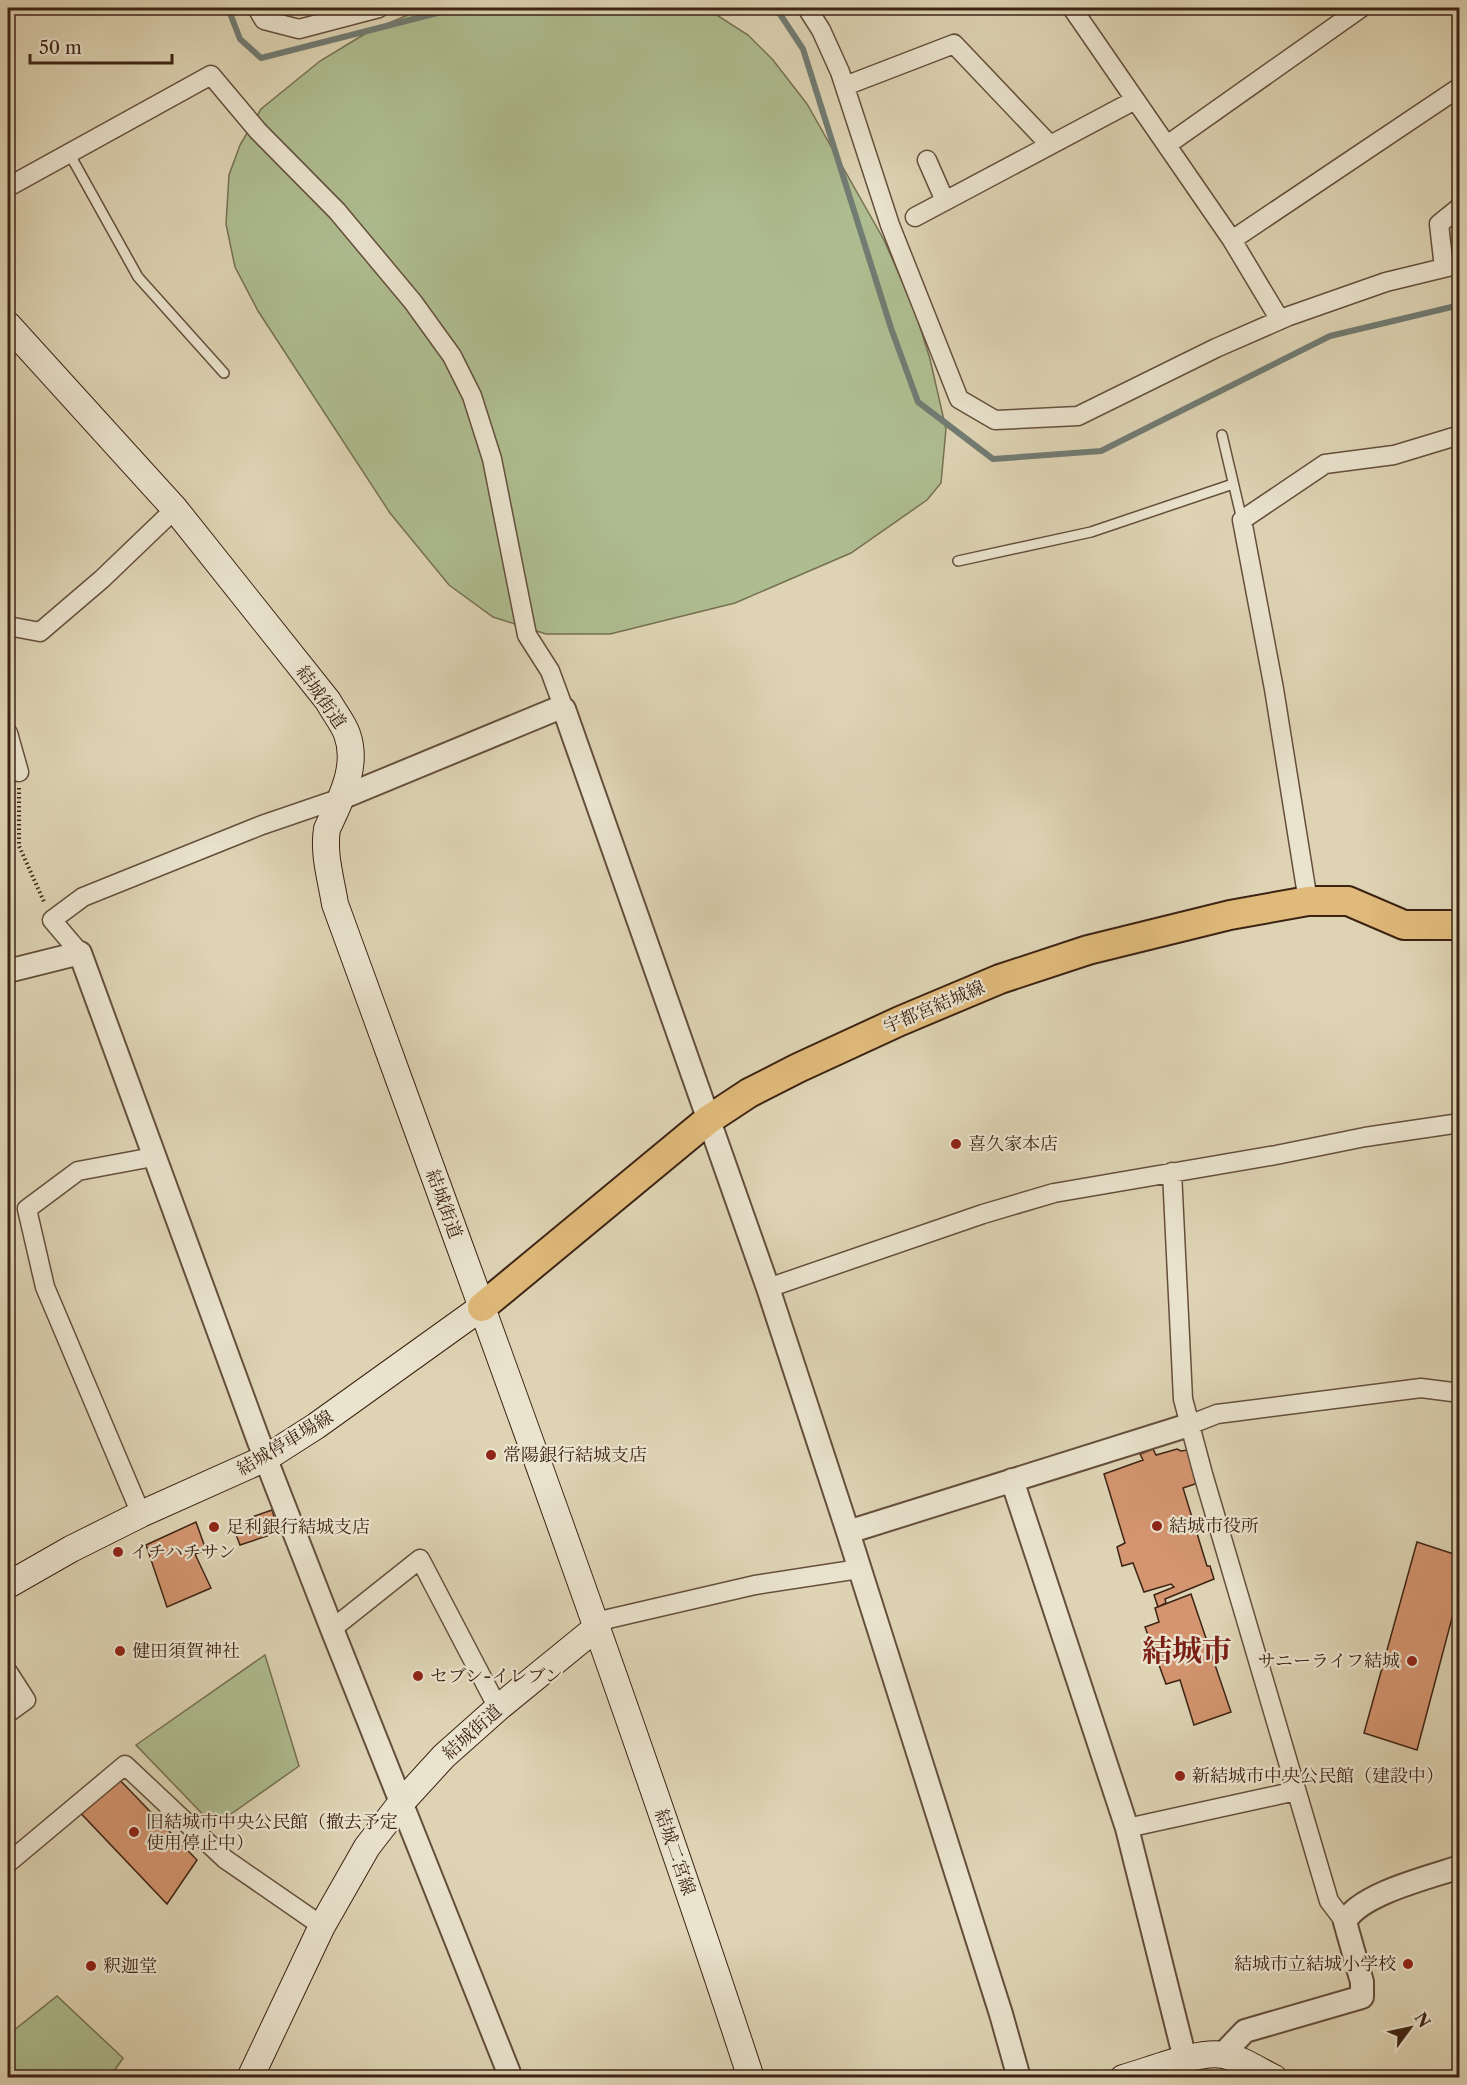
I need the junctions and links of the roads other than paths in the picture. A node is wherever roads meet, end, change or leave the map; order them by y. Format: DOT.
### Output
graph roads {
  1 [pos="257,8"];
  2 [pos="379,8"];
  3 [pos="807,8"];
  4 [pos="1072,8"];
  5 [pos="1361,8"];
  6 [pos="844,87"];
  7 [pos="1460,87"];
  8 [pos="1135,100"];
  9 [pos="1050,145"];
  10 [pos="1167,145"];
  11 [pos="69,153"];
  12 [pos="927,160"];
  13 [pos="8,187"];
  14 [pos="945,201"];
  15 [pos="1460,207"];
  16 [pos="915,217"];
  17 [pos="1232,240"];
  18 [pos="1452,266"];
  19 [pos="1280,320"];
  20 [pos="8,325"];
  21 [pos="224,373"];
  22 [pos="1222,435"];
  23 [pos="1460,435"];
  24 [pos="1233,484"];
  25 [pos="175,509"];
  26 [pos="1242,520"];
  27 [pos="958,561"];
  28 [pos="8,626"];
  29 [pos="564,709"];
  30 [pos="8,733"];
  31 [pos="19,772"];
  32 [pos="341,798"];
  33 [pos="1308,902"];
  34 [pos="1460,925"];
  35 [pos="80,953"];
  36 [pos="8,971"];
  37 [pos="708,1120"];
  38 [pos="1460,1123"];
  39 [pos="153,1157"];
  40 [pos="1172,1172"];
  41 [pos="768,1288"];
  42 [pos="482,1307"];
  43 [pos="1460,1393"];
  44 [pos="1189,1425"];
  45 [pos="266,1458"];
  46 [pos="1012,1480"];
  47 [pos="141,1514"];
  48 [pos="848,1532"];
  49 [pos="859,1569"];
  50 [pos="8,1585"];
  51 [pos="596,1628"];
  52 [pos="332,1629"];
  53 [pos="8,1671"];
  54 [pos="498,1708"];
  55 [pos="8,1713"];
  56 [pos="1296,1791"];
  57 [pos="401,1803"];
  58 [pos="1127,1828"];
  59 [pos="8,1863"];
  60 [pos="1460,1867"];
  61 [pos="1345,1922"];
  62 [pos="322,1926"];
  63 [pos="1222,2055"];
  64 [pos="1185,2059"];
  65 [pos="250,2078"];
  66 [pos="511,2078"];
  67 [pos="751,2078"];
  68 [pos="1019,2078"];
  69 [pos="1124,2078"];
  70 [pos="1274,2078"];
  1 -- 2 [label="street"];
  3 -- 6 [label="street"];
  4 -- 8 [label="street"];
  5 -- 10 [label="street"];
  6 -- 9 [label="street"];
  6 -- 19 [label="street"];
  7 -- 17 [label="street"];
  8 -- 9 [label="street"];
  8 -- 10 [label="street"];
  9 -- 14 [label="street"];
  10 -- 17 [label="street"];
  11 -- 13 [label="street"];
  11 -- 21 [label="lane"];
  11 -- 29 [label="street"];
  12 -- 14 [label="street"];
  14 -- 16 [label="street"];
  15 -- 18 [label="street"];
  17 -- 19 [label="street"];
  18 -- 19 [label="street"];
  20 -- 25 [label="main road, 結城街道"];
  22 -- 24 [label="lane"];
  23 -- 26 [label="street"];
  24 -- 26 [label="lane"];
  24 -- 27 [label="lane"];
  25 -- 28 [label="street"];
  25 -- 32 [label="main road, 結城街道"];
  26 -- 33 [label="street"];
  29 -- 32 [label="street"];
  29 -- 37 [label="street"];
  30 -- 31 [label="street"];
  32 -- 35 [label="street"];
  32 -- 42 [label="main road, 結城街道"];
  33 -- 34 [label="main road, 宇都宮結城線"];
  33 -- 37 [label="main road, 宇都宮結城線"];
  35 -- 36 [label="street"];
  35 -- 39 [label="street"];
  37 -- 41 [label="street"];
  37 -- 42 [label="main road, 宇都宮結城線"];
  38 -- 40 [label="street"];
  39 -- 45 [label="street"];
  39 -- 47 [label="street"];
  40 -- 41 [label="street"];
  40 -- 44 [label="street"];
  41 -- 48 [label="street"];
  42 -- 45 [label="main road, 結城停車場線"];
  42 -- 51 [label="main road, 結城街道"];
  43 -- 44 [label="street"];
  44 -- 46 [label="street"];
  44 -- 56 [label="street"];
  45 -- 47 [label="main road, 結城停車場線"];
  45 -- 52 [label="street"];
  46 -- 48 [label="street"];
  46 -- 58 [label="street"];
  47 -- 50 [label="main road, 結城停車場線"];
  48 -- 49 [label="street"];
  49 -- 51 [label="street"];
  49 -- 68 [label="street"];
  51 -- 54 [label="main road, 結城街道"];
  51 -- 67 [label="main road, 結城二宮線"];
  52 -- 54 [label="street"];
  52 -- 57 [label="street"];
  53 -- 55 [label="street"];
  54 -- 57 [label="main road, 結城街道"];
  56 -- 58 [label="street"];
  56 -- 61 [label="street"];
  57 -- 62 [label="main road, 結城街道"];
  57 -- 66 [label="street"];
  58 -- 64 [label="street"];
  59 -- 62 [label="street"];
  60 -- 61 [label="street"];
  61 -- 63 [label="street"];
  62 -- 65 [label="main road, 結城街道"];
  63 -- 64 [label="main road"];
  63 -- 70 [label="main road"];
  64 -- 69 [label="main road"];
}
